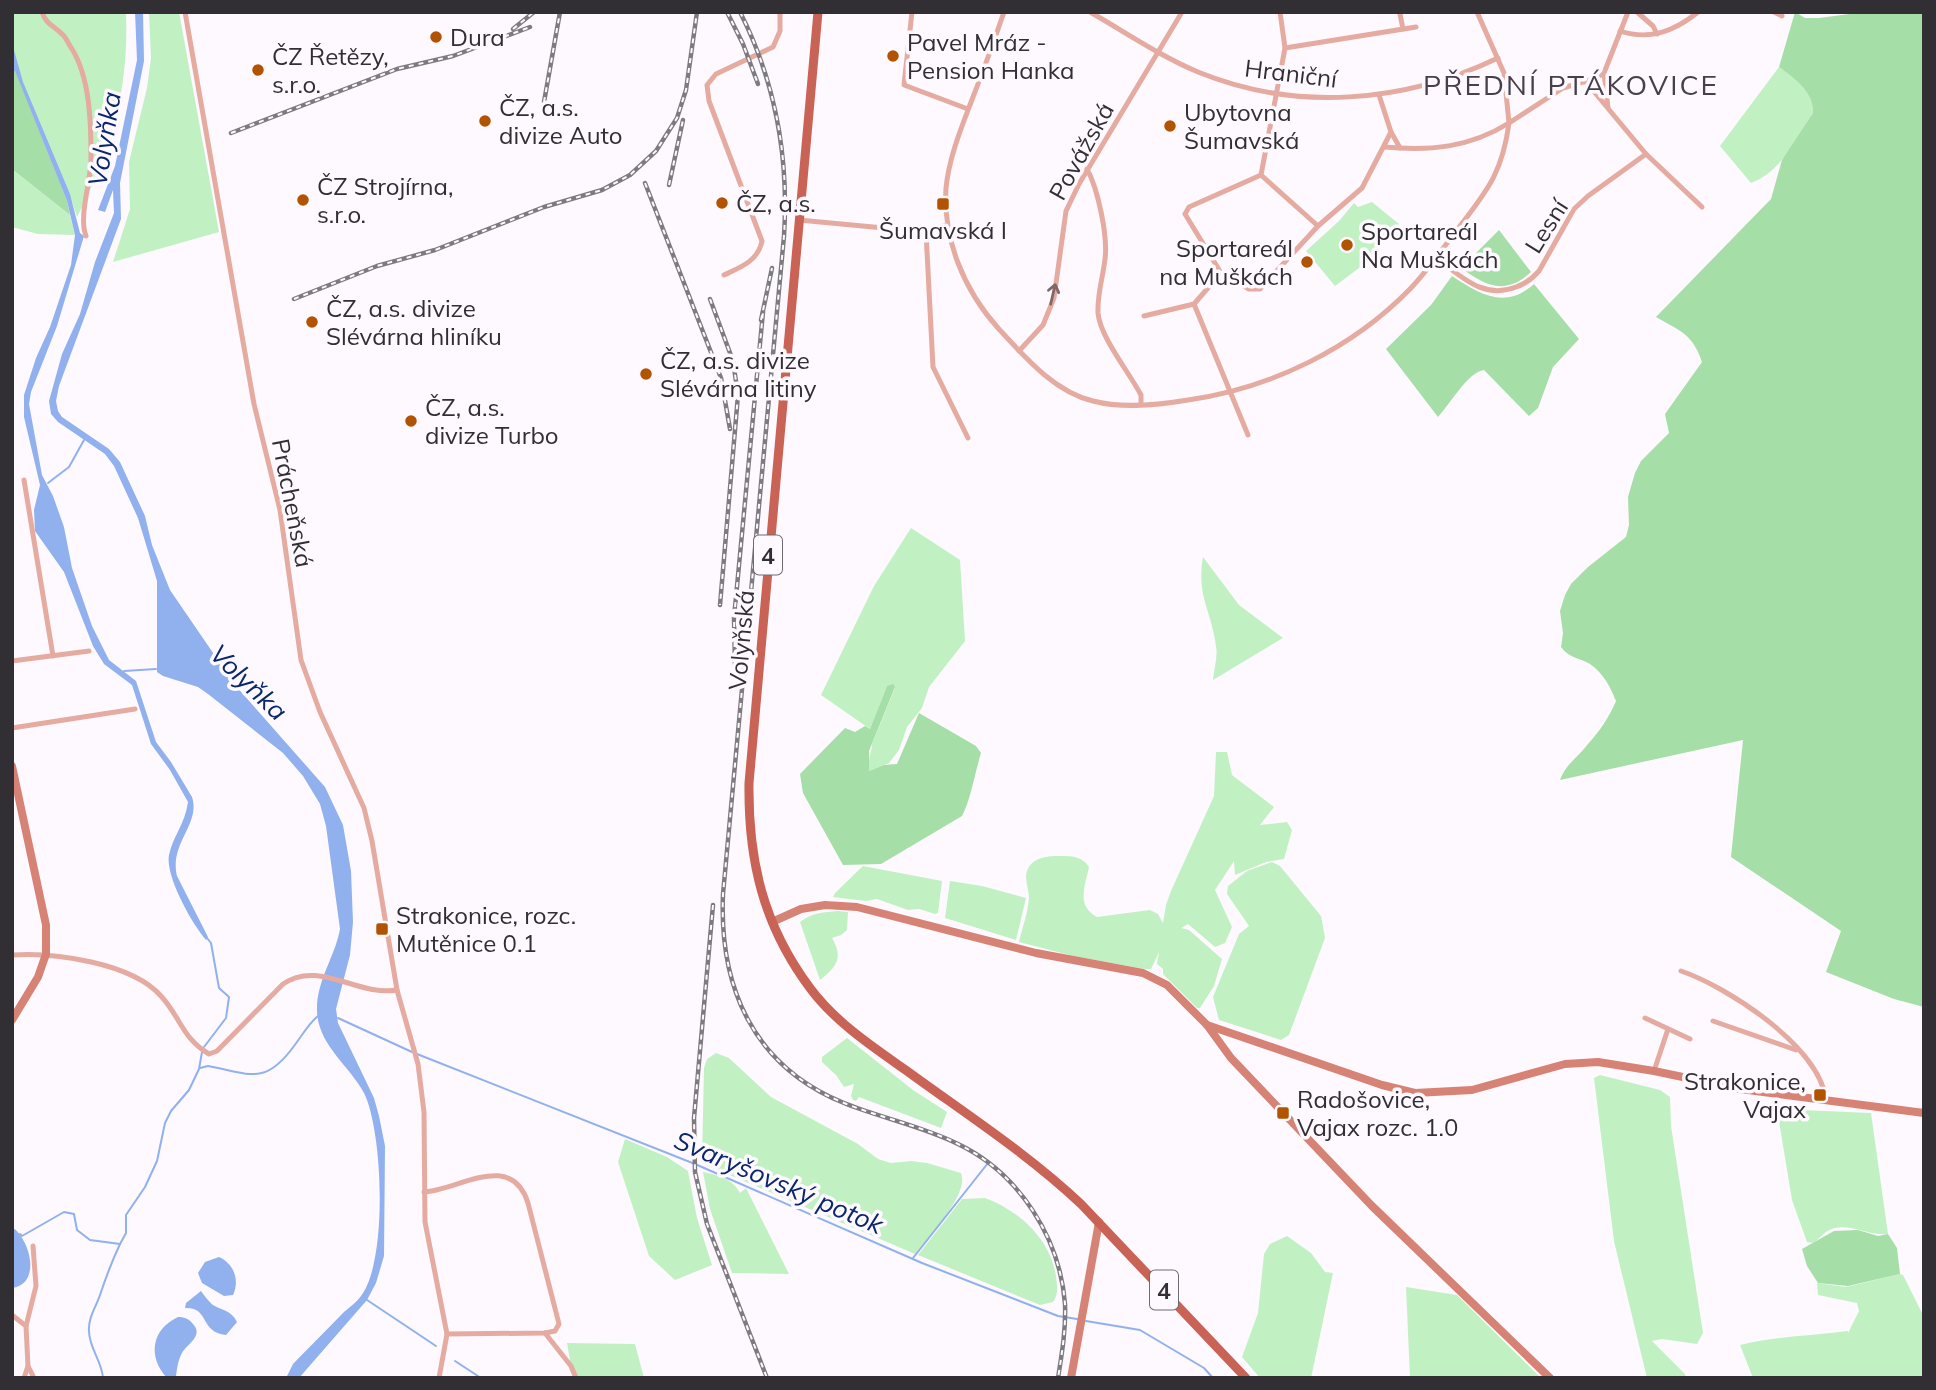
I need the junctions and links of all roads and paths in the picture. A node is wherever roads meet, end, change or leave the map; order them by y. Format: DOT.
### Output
graph roads {
  1 [pos="42,12"];
  2 [pos="185,12"];
  3 [pos="780,12"];
  4 [pos="818,12"];
  5 [pos="912,12"];
  6 [pos="1004,12"];
  7 [pos="1090,12"];
  8 [pos="1182,12"];
  9 [pos="1280,12"];
  10 [pos="1477,12"];
  11 [pos="1628,12"];
  12 [pos="1637,12"];
  13 [pos="1698,12"];
  14 [pos="1773,12"];
  15 [pos="1401,14"];
  16 [pos="1782,16"];
  17 [pos="1416,27"];
  18 [pos="1403,29"];
  19 [pos="1620,31"];
  20 [pos="1657,34"];
  21 [pos="1285,48"];
  22 [pos="1158,51"];
  23 [pos="1498,58"];
  24 [pos="1604,73"];
  25 [pos="1586,82"];
  26 [pos="1276,94"];
  27 [pos="1379,95"];
  28 [pos="968,108"];
  29 [pos="1608,110"];
  30 [pos="1509,122"];
  31 [pos="1391,132"];
  32 [pos="1384,147"];
  33 [pos="1400,148"];
  34 [pos="1646,153"];
  35 [pos="1087,169"];
  36 [pos="1261,175"];
  37 [pos="1702,207"];
  38 [pos="799,220"];
  39 [pos="946,225"];
  40 [pos="1318,226"];
  41 [pos="926,232"];
  42 [pos="86,236"];
  43 [pos="1436,258"];
  44 [pos="1221,273"];
  45 [pos="724,275"];
  46 [pos="1194,304"];
  47 [pos="1144,316"];
  48 [pos="1019,351"];
  49 [pos="1230,392"];
  50 [pos="1141,404"];
  51 [pos="1248,435"];
  52 [pos="968,439"];
  53 [pos="24,480"];
  54 [pos="89,651"];
  55 [pos="52,656"];
  56 [pos="12,661"];
  57 [pos="135,709"];
  58 [pos="12,728"];
  59 [pos="12,766"];
  60 [pos="772,922"];
  61 [pos="46,954"];
  62 [pos="12,955"];
  63 [pos="1681,971"];
  64 [pos="397,990"];
  65 [pos="1645,1018"];
  66 [pos="12,1020"];
  67 [pos="1713,1021"];
  68 [pos="1207,1025"];
  69 [pos="1668,1029"];
  70 [pos="1690,1039"];
  71 [pos="1800,1051"];
  72 [pos="1654,1071"];
  73 [pos="1826,1100"];
  74 [pos="1924,1113"];
  75 [pos="424,1192"];
  76 [pos="1099,1222"];
  77 [pos="33,1246"];
  78 [pos="12,1315"];
  79 [pos="26,1326"];
  80 [pos="545,1333"];
  81 [pos="447,1334"];
  82 [pos="27,1366"];
  83 [pos="24,1378"];
  84 [pos="34,1378"];
  85 [pos="439,1378"];
  86 [pos="576,1378"];
  87 [pos="1071,1378"];
  88 [pos="1246,1378"];
  89 [pos="1550,1378"];
  1 -- 42 [label="street"];
  2 -- 64 [label="street, Prácheňská"];
  3 -- 45 [label="street"];
  4 -- 38 [label="main road, Volyňská / 4"];
  5 -- 28 [label="street"];
  6 -- 28 [label="street"];
  7 -- 22 [label="street, Hraniční"];
  8 -- 22 [label="street, Povážská"];
  9 -- 21 [label="street"];
  10 -- 23 [label="street"];
  11 -- 19 [label="street"];
  12 -- 20 [label="street"];
  13 -- 20 [label="street"];
  14 -- 16 [label="street"];
  15 -- 18 [label="street"];
  17 -- 18 [label="street"];
  18 -- 21 [label="street"];
  19 -- 20 [label="street"];
  19 -- 24 [label="street"];
  21 -- 26 [label="street"];
  22 -- 26 [label="street, Hraniční"];
  22 -- 35 [label="street, Povážská"];
  23 -- 27 [label="street, Hraniční"];
  23 -- 30 [label="street"];
  24 -- 25 [label="street"];
  24 -- 29 [label="street"];
  25 -- 29 [label="street"];
  25 -- 30 [label="street"];
  26 -- 27 [label="street, Hraniční"];
  26 -- 36 [label="street"];
  27 -- 31 [label="street"];
  28 -- 39 [label="street"];
  29 -- 34 [label="street"];
  30 -- 33 [label="street"];
  30 -- 43 [label="street"];
  31 -- 32 [label="street"];
  31 -- 33 [label="street"];
  32 -- 33 [label="street"];
  32 -- 40 [label="street"];
  34 -- 37 [label="street"];
  34 -- 43 [label="street, Lesní"];
  48 -- 35 [label="street, Povážská, one-way"];
  35 -- 50 [label="street"];
  36 -- 40 [label="street"];
  36 -- 44 [label="street"];
  38 -- 41 [label="street"];
  38 -- 60 [label="main road, Volyňská / 4"];
  39 -- 41 [label="street"];
  39 -- 48 [label="street"];
  40 -- 44 [label="street"];
  41 -- 52 [label="street"];
  43 -- 49 [label="street"];
  44 -- 46 [label="street"];
  46 -- 47 [label="street"];
  46 -- 49 [label="street"];
  48 -- 50 [label="street"];
  49 -- 50 [label="street"];
  49 -- 51 [label="street"];
  53 -- 55 [label="street"];
  54 -- 55 [label="street"];
  55 -- 56 [label="street"];
  57 -- 58 [label="street"];
  59 -- 61 [label="street"];
  60 -- 68 [label="street"];
  60 -- 76 [label="main road, 4"];
  61 -- 62 [label="street"];
  61 -- 64 [label="street"];
  61 -- 66 [label="street"];
  63 -- 71 [label="street"];
  64 -- 75 [label="street, Prácheňská"];
  65 -- 69 [label="street"];
  67 -- 71 [label="street"];
  68 -- 72 [label="street"];
  68 -- 89 [label="street"];
  69 -- 70 [label="street"];
  69 -- 72 [label="street"];
  71 -- 73 [label="street"];
  72 -- 73 [label="street"];
  73 -- 74 [label="street"];
  75 -- 80 [label="street"];
  75 -- 81 [label="street, Prácheňská"];
  76 -- 87 [label="street"];
  76 -- 88 [label="main road, 4"];
  77 -- 79 [label="street"];
  78 -- 79 [label="street"];
  79 -- 82 [label="street"];
  80 -- 81 [label="street"];
  80 -- 86 [label="street"];
  81 -- 85 [label="street"];
  82 -- 83 [label="street"];
  82 -- 84 [label="street"];
}
